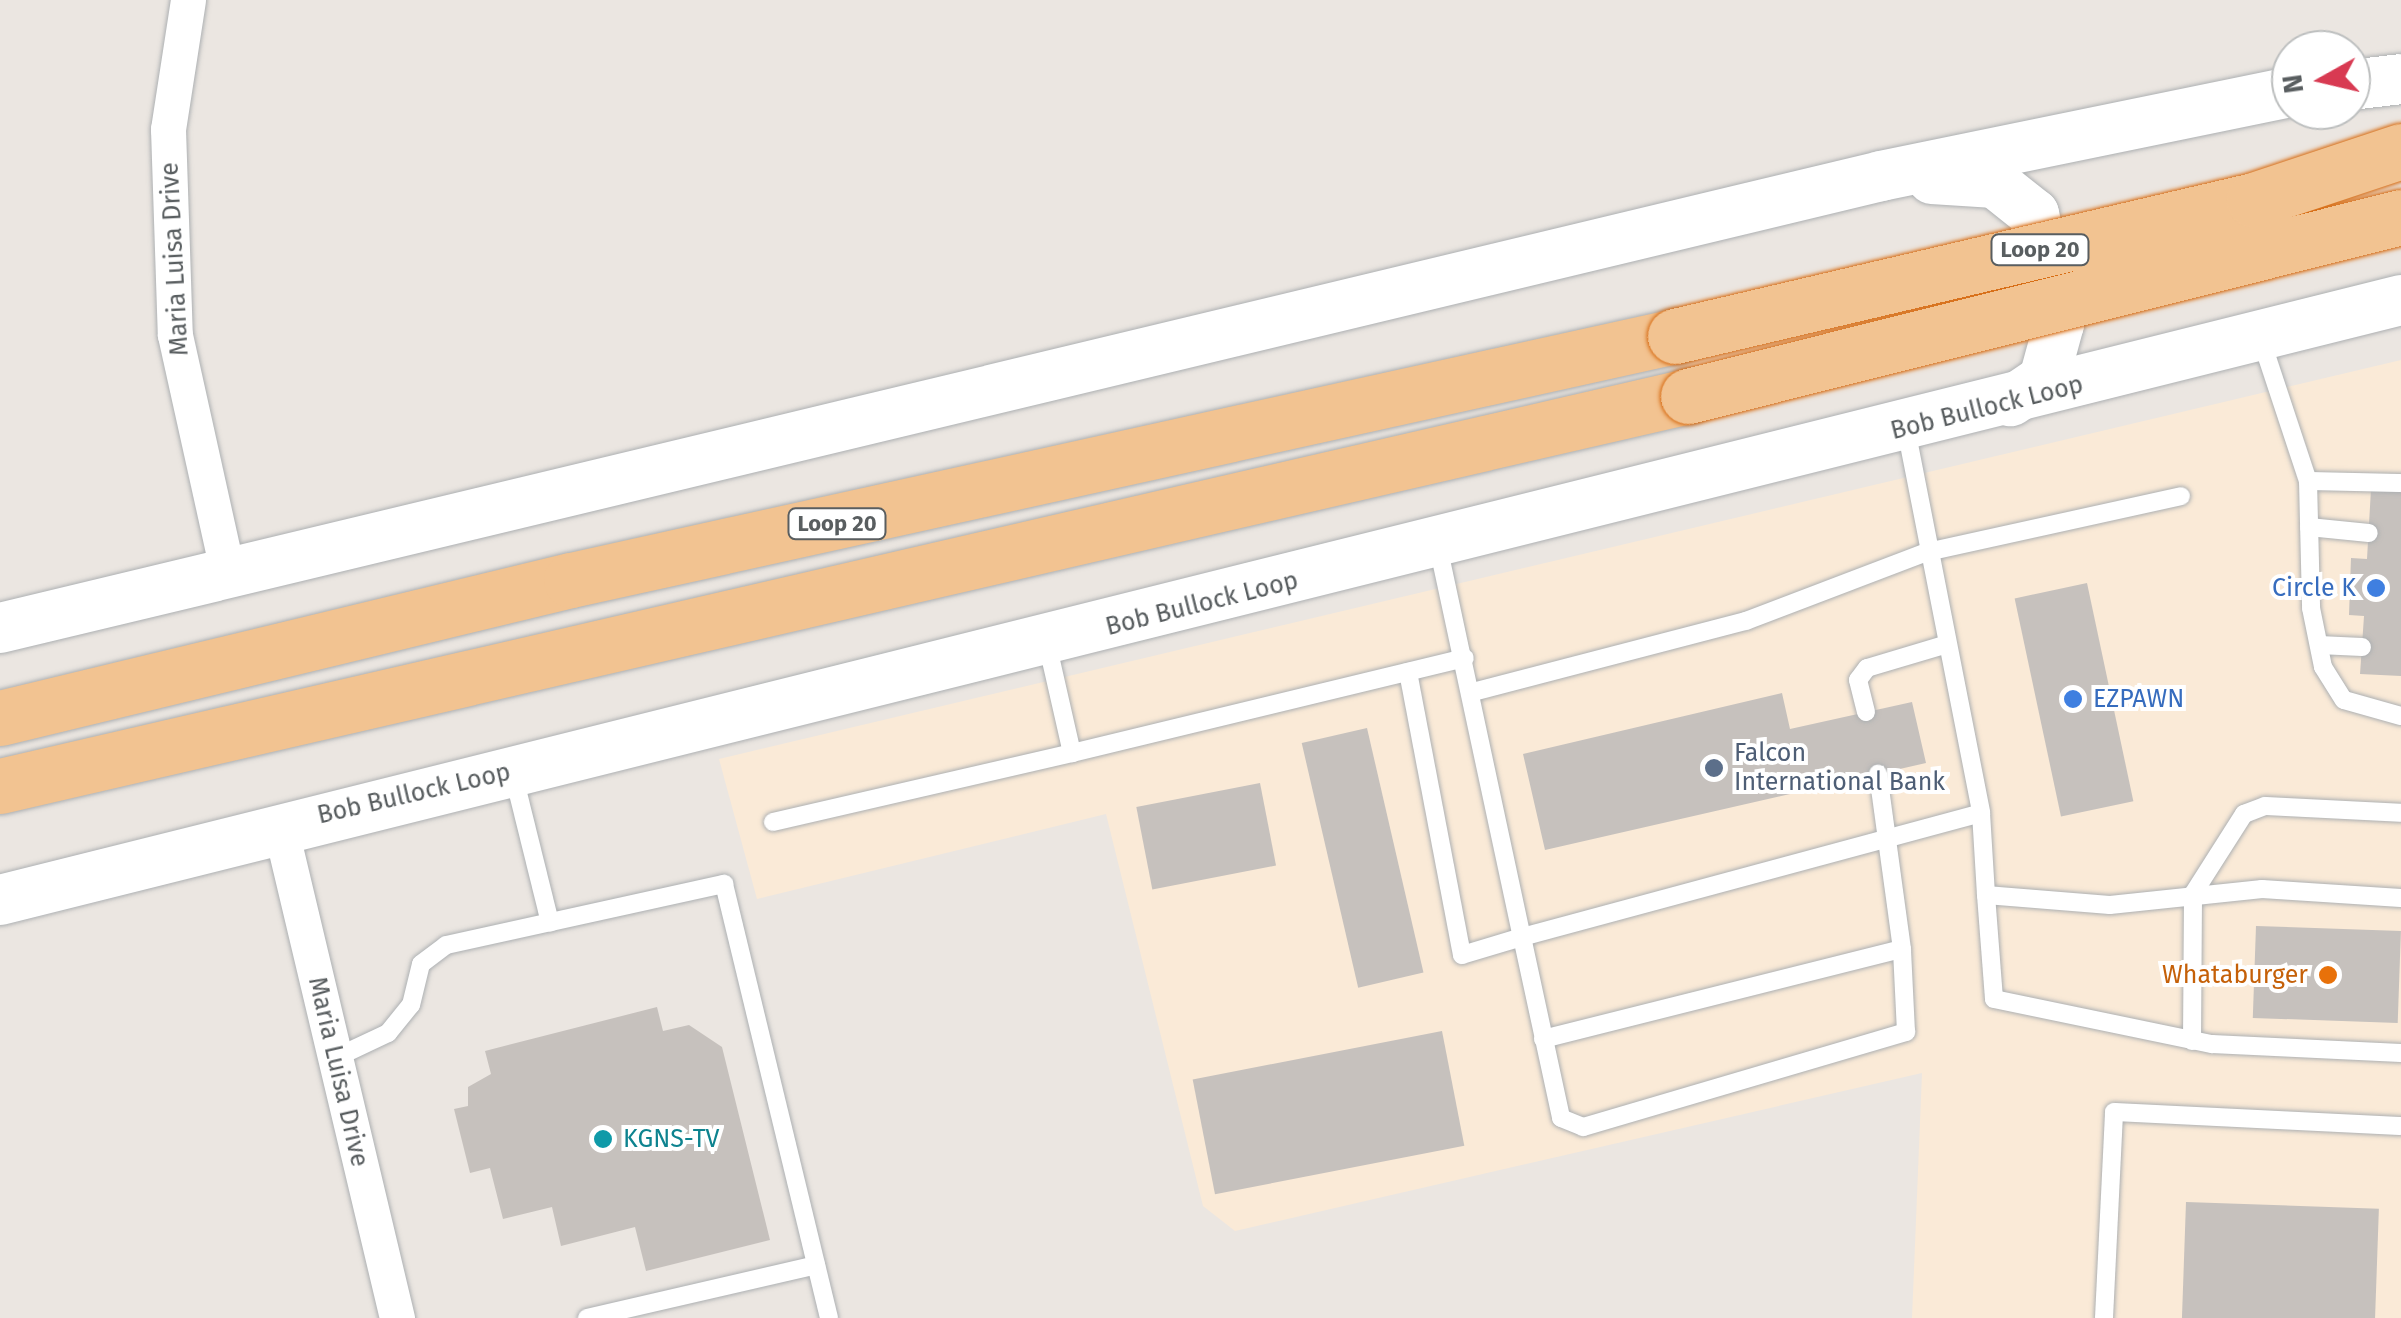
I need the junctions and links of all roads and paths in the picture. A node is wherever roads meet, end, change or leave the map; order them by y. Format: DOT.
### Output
graph roads {
  1 [pos="188,0"];
  2 [pos="2401,79"];
  3 [pos="2371,83"];
  4 [pos="2271,96"];
  5 [pos="2401,151"];
  6 [pos="1881,176"];
  7 [pos="2401,216"];
  8 [pos="2401,300"];
  9 [pos="2260,337"];
  10 [pos="2006,404"];
  11 [pos="1906,429"];
  12 [pos="2308,481"];
  13 [pos="2401,482"];
  14 [pos="2181,496"];
  15 [pos="2309,527"];
  16 [pos="2369,534"];
  17 [pos="1438,546"];
  18 [pos="1927,552"];
  19 [pos="228,574"];
  20 [pos="0,628"];
  21 [pos="1047,643"];
  22 [pos="1944,645"];
  23 [pos="2319,645"];
  24 [pos="2362,647"];
  25 [pos="1465,658"];
  26 [pos="1408,672"];
  27 [pos="1473,692"];
  28 [pos="1866,712"];
  29 [pos="2401,716"];
  30 [pos="0,718"];
  31 [pos="1072,753"];
  32 [pos="512,771"];
  33 [pos="1878,774"];
  34 [pos="0,786"];
  35 [pos="1982,813"];
  36 [pos="2401,813"];
  37 [pos="773,822"];
  38 [pos="280,826"];
  39 [pos="1887,835"];
  40 [pos="2194,894"];
  41 [pos="1986,895"];
  42 [pos="2401,898"];
  43 [pos="0,900"];
  44 [pos="550,923"];
  45 [pos="1522,938"];
  46 [pos="1902,949"];
  47 [pos="1543,1039"];
  48 [pos="2192,1041"];
  49 [pos="2401,1053"];
  50 [pos="335,1058"];
  51 [pos="2401,1126"];
  52 [pos="816,1265"];
  53 [pos="396,1318"];
  54 [pos="587,1318"];
  55 [pos="829,1318"];
  56 [pos="2104,1318"];
  1 -- 19 [label="street, Maria Luisa Drive"];
  2 -- 3 [label="main road"];
  4 -- 6 [label="main road"];
  5 -- 30 [label="highway, Loop 20, bridge"];
  6 -- 10 [label="main road"];
  6 -- 19 [label="main road"];
  7 -- 34 [label="highway, Loop 20, bridge"];
  8 -- 9 [label="main road, Bob Bullock Loop"];
  9 -- 10 [label="main road, Bob Bullock Loop"];
  9 -- 12 [label="lane"];
  10 -- 11 [label="main road, Bob Bullock Loop"];
  11 -- 17 [label="main road, Bob Bullock Loop"];
  11 -- 18 [label="lane"];
  12 -- 13 [label="lane"];
  12 -- 15 [label="lane"];
  14 -- 18 [label="lane"];
  15 -- 16 [label="lane"];
  15 -- 23 [label="lane"];
  17 -- 21 [label="main road, Bob Bullock Loop"];
  17 -- 25 [label="lane"];
  18 -- 22 [label="lane"];
  18 -- 27 [label="lane"];
  19 -- 20 [label="main road"];
  21 -- 31 [label="lane"];
  21 -- 32 [label="main road, Bob Bullock Loop"];
  22 -- 28 [label="lane"];
  22 -- 35 [label="lane"];
  23 -- 24 [label="lane"];
  23 -- 29 [label="lane"];
  25 -- 26 [label="lane"];
  25 -- 27 [label="lane"];
  26 -- 31 [label="lane"];
  26 -- 45 [label="lane"];
  27 -- 45 [label="lane"];
  31 -- 37 [label="lane"];
  32 -- 38 [label="main road, Bob Bullock Loop"];
  32 -- 44 [label="lane"];
  33 -- 39 [label="lane"];
  35 -- 39 [label="lane"];
  35 -- 41 [label="lane"];
  36 -- 40 [label="lane"];
  38 -- 43 [label="main road, Bob Bullock Loop"];
  38 -- 50 [label="street, Maria Luisa Drive"];
  39 -- 45 [label="lane"];
  39 -- 46 [label="lane"];
  40 -- 41 [label="lane"];
  40 -- 42 [label="lane"];
  40 -- 48 [label="lane"];
  41 -- 48 [label="lane"];
  44 -- 50 [label="lane"];
  44 -- 52 [label="lane"];
  45 -- 47 [label="lane"];
  46 -- 47 [label="lane"];
  46 -- 47 [label="lane"];
  48 -- 49 [label="lane"];
  50 -- 53 [label="street, Maria Luisa Drive"];
  51 -- 56 [label="lane"];
  52 -- 54 [label="lane"];
  52 -- 55 [label="lane"];
}
